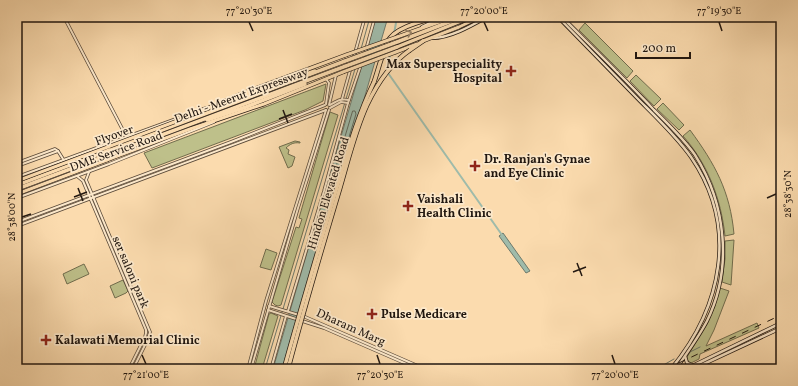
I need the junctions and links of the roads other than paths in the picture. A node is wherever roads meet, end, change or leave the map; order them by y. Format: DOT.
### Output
graph roads {
  1 [pos="64,17"];
  2 [pos="366,17"];
  3 [pos="375,17"];
  4 [pos="445,17"];
  5 [pos="453,17"];
  6 [pos="462,17"];
  7 [pos="471,17"];
  8 [pos="480,17"];
  9 [pos="487,17"];
  10 [pos="558,17"];
  11 [pos="562,17"];
  12 [pos="420,28"];
  13 [pos="430,38"];
  14 [pos="423,42"];
  15 [pos="397,44"];
  16 [pos="329,67"];
  17 [pos="336,74"];
  18 [pos="320,76"];
  19 [pos="324,79"];
  20 [pos="260,89"];
  21 [pos="343,100"];
  22 [pos="266,101"];
  23 [pos="348,101"];
  24 [pos="217,104"];
  25 [pos="328,107"];
  26 [pos="200,116"];
  27 [pos="221,119"];
  28 [pos="189,127"];
  29 [pos="126,136"];
  30 [pos="106,144"];
  31 [pos="105,154"];
  32 [pos="111,154"];
  33 [pos="63,159"];
  34 [pos="113,162"];
  35 [pos="17,164"];
  36 [pos="90,171"];
  37 [pos="76,175"];
  38 [pos="17,177"];
  39 [pos="17,181"];
  40 [pos="17,185"];
  41 [pos="17,190"];
  42 [pos="17,194"];
  43 [pos="90,194"];
  44 [pos="93,197"];
  45 [pos="17,198"];
  46 [pos="90,198"];
  47 [pos="17,222"];
  48 [pos="17,226"];
  49 [pos="718,267"];
  50 [pos="722,268"];
  51 [pos="269,306"];
  52 [pos="274,307"];
  53 [pos="268,310"];
  54 [pos="289,311"];
  55 [pos="272,312"];
  56 [pos="287,316"];
  57 [pos="781,323"];
  58 [pos="781,328"];
  59 [pos="756,335"];
  60 [pos="749,339"];
  61 [pos="756,340"];
  62 [pos="744,346"];
  63 [pos="745,349"];
  64 [pos="382,352"];
  65 [pos="685,356"];
  66 [pos="694,365"];
  67 [pos="701,365"];
  68 [pos="704,368"];
  69 [pos="129,369"];
  70 [pos="132,369"];
  71 [pos="248,369"];
  72 [pos="251,369"];
  73 [pos="271,369"];
  74 [pos="284,369"];
  75 [pos="288,369"];
  76 [pos="418,369"];
  77 [pos="425,369"];
  78 [pos="673,369"];
  79 [pos="686,369"];
  80 [pos="693,369"];
  1 -- 29 [label="street"];
  2 -- 21 [label="street"];
  3 -- 23 [label="street"];
  4 -- 12 [label="main road"];
  4 -- 74 [label="highway, Hindon Elevated Road, bridge"];
  5 -- 12 [label="highway, Flyover"];
  6 -- 15 [label="highway, Delhi - Meerut Expressway"];
  7 -- 15 [label="highway, Delhi - Meerut Expressway"];
  8 -- 13 [label="highway"];
  9 -- 13 [label="main road"];
  10 -- 49 [label="main road"];
  11 -- 50 [label="main road"];
  20 -- 12 [label="highway, Flyover, one-way, bridge"];
  13 -- 14 [label="highway"];
  14 -- 17 [label="highway, bridge"];
  14 -- 75 [label="highway, Hindon Elevated Road, bridge"];
  15 -- 16 [label="highway, Delhi - Meerut Expressway, bridge"];
  15 -- 18 [label="highway, Delhi - Meerut Expressway, bridge"];
  16 -- 20 [label="highway"];
  16 -- 26 [label="highway, Delhi - Meerut Expressway"];
  17 -- 19 [label="highway"];
  17 -- 25 [label="street"];
  18 -- 22 [label="highway"];
  18 -- 28 [label="highway, Delhi - Meerut Expressway"];
  19 -- 22 [label="highway"];
  19 -- 25 [label="street"];
  20 -- 24 [label="highway, Flyover"];
  20 -- 26 [label="highway"];
  21 -- 23 [label="street"];
  21 -- 25 [label="street"];
  22 -- 27 [label="highway"];
  22 -- 28 [label="highway"];
  23 -- 54 [label="street"];
  24 -- 29 [label="street, DME Service Road"];
  24 -- 39 [label="highway, Flyover, bridge"];
  25 -- 43 [label="street"];
  25 -- 44 [label="street"];
  25 -- 51 [label="street"];
  25 -- 71 [label="street"];
  26 -- 32 [label="highway, Delhi - Meerut Expressway"];
  27 -- 28 [label="highway"];
  27 -- 34 [label="street, DME Service Road"];
  28 -- 32 [label="highway, Delhi - Meerut Expressway"];
  29 -- 30 [label="street, DME Service Road"];
  30 -- 33 [label="street, DME Service Road"];
  30 -- 34 [label="street"];
  31 -- 32 [label="highway, Delhi - Meerut Expressway, bridge"];
  31 -- 40 [label="highway, Delhi - Meerut Expressway"];
  31 -- 41 [label="highway, Delhi - Meerut Expressway"];
  32 -- 42 [label="highway"];
  33 -- 35 [label="street"];
  33 -- 38 [label="street, DME Service Road"];
  34 -- 36 [label="street, DME Service Road"];
  36 -- 37 [label="street, DME Service Road"];
  36 -- 43 [label="street"];
  37 -- 43 [label="street, ser saloni park"];
  37 -- 45 [label="street, DME Service Road"];
  43 -- 44 [label="street"];
  43 -- 46 [label="street, ser saloni park"];
  43 -- 47 [label="street"];
  44 -- 46 [label="street"];
  44 -- 70 [label="street"];
  46 -- 48 [label="street"];
  46 -- 69 [label="street, ser saloni park"];
  49 -- 50 [label="main road"];
  49 -- 78 [label="main road"];
  50 -- 65 [label="main road"];
  51 -- 52 [label="street, Dharam Marg"];
  51 -- 53 [label="street"];
  52 -- 54 [label="street, Dharam Marg"];
  52 -- 55 [label="street"];
  53 -- 55 [label="street, Dharam Marg"];
  53 -- 72 [label="street"];
  54 -- 64 [label="street, Dharam Marg, bridge"];
  55 -- 56 [label="street, Dharam Marg"];
  56 -- 64 [label="street, Dharam Marg, bridge"];
  56 -- 73 [label="street"];
  57 -- 59 [label="main road"];
  58 -- 61 [label="main road"];
  59 -- 60 [label="main road"];
  59 -- 61 [label="main road"];
  60 -- 61 [label="main road"];
  60 -- 66 [label="main road"];
  61 -- 62 [label="main road"];
  62 -- 63 [label="main road"];
  62 -- 67 [label="main road"];
  64 -- 76 [label="street, Dharam Marg"];
  64 -- 77 [label="street, Dharam Marg"];
  65 -- 66 [label="main road"];
  65 -- 78 [label="main road"];
  66 -- 79 [label="main road"];
  67 -- 68 [label="main road"];
  67 -- 80 [label="main road"];
}
